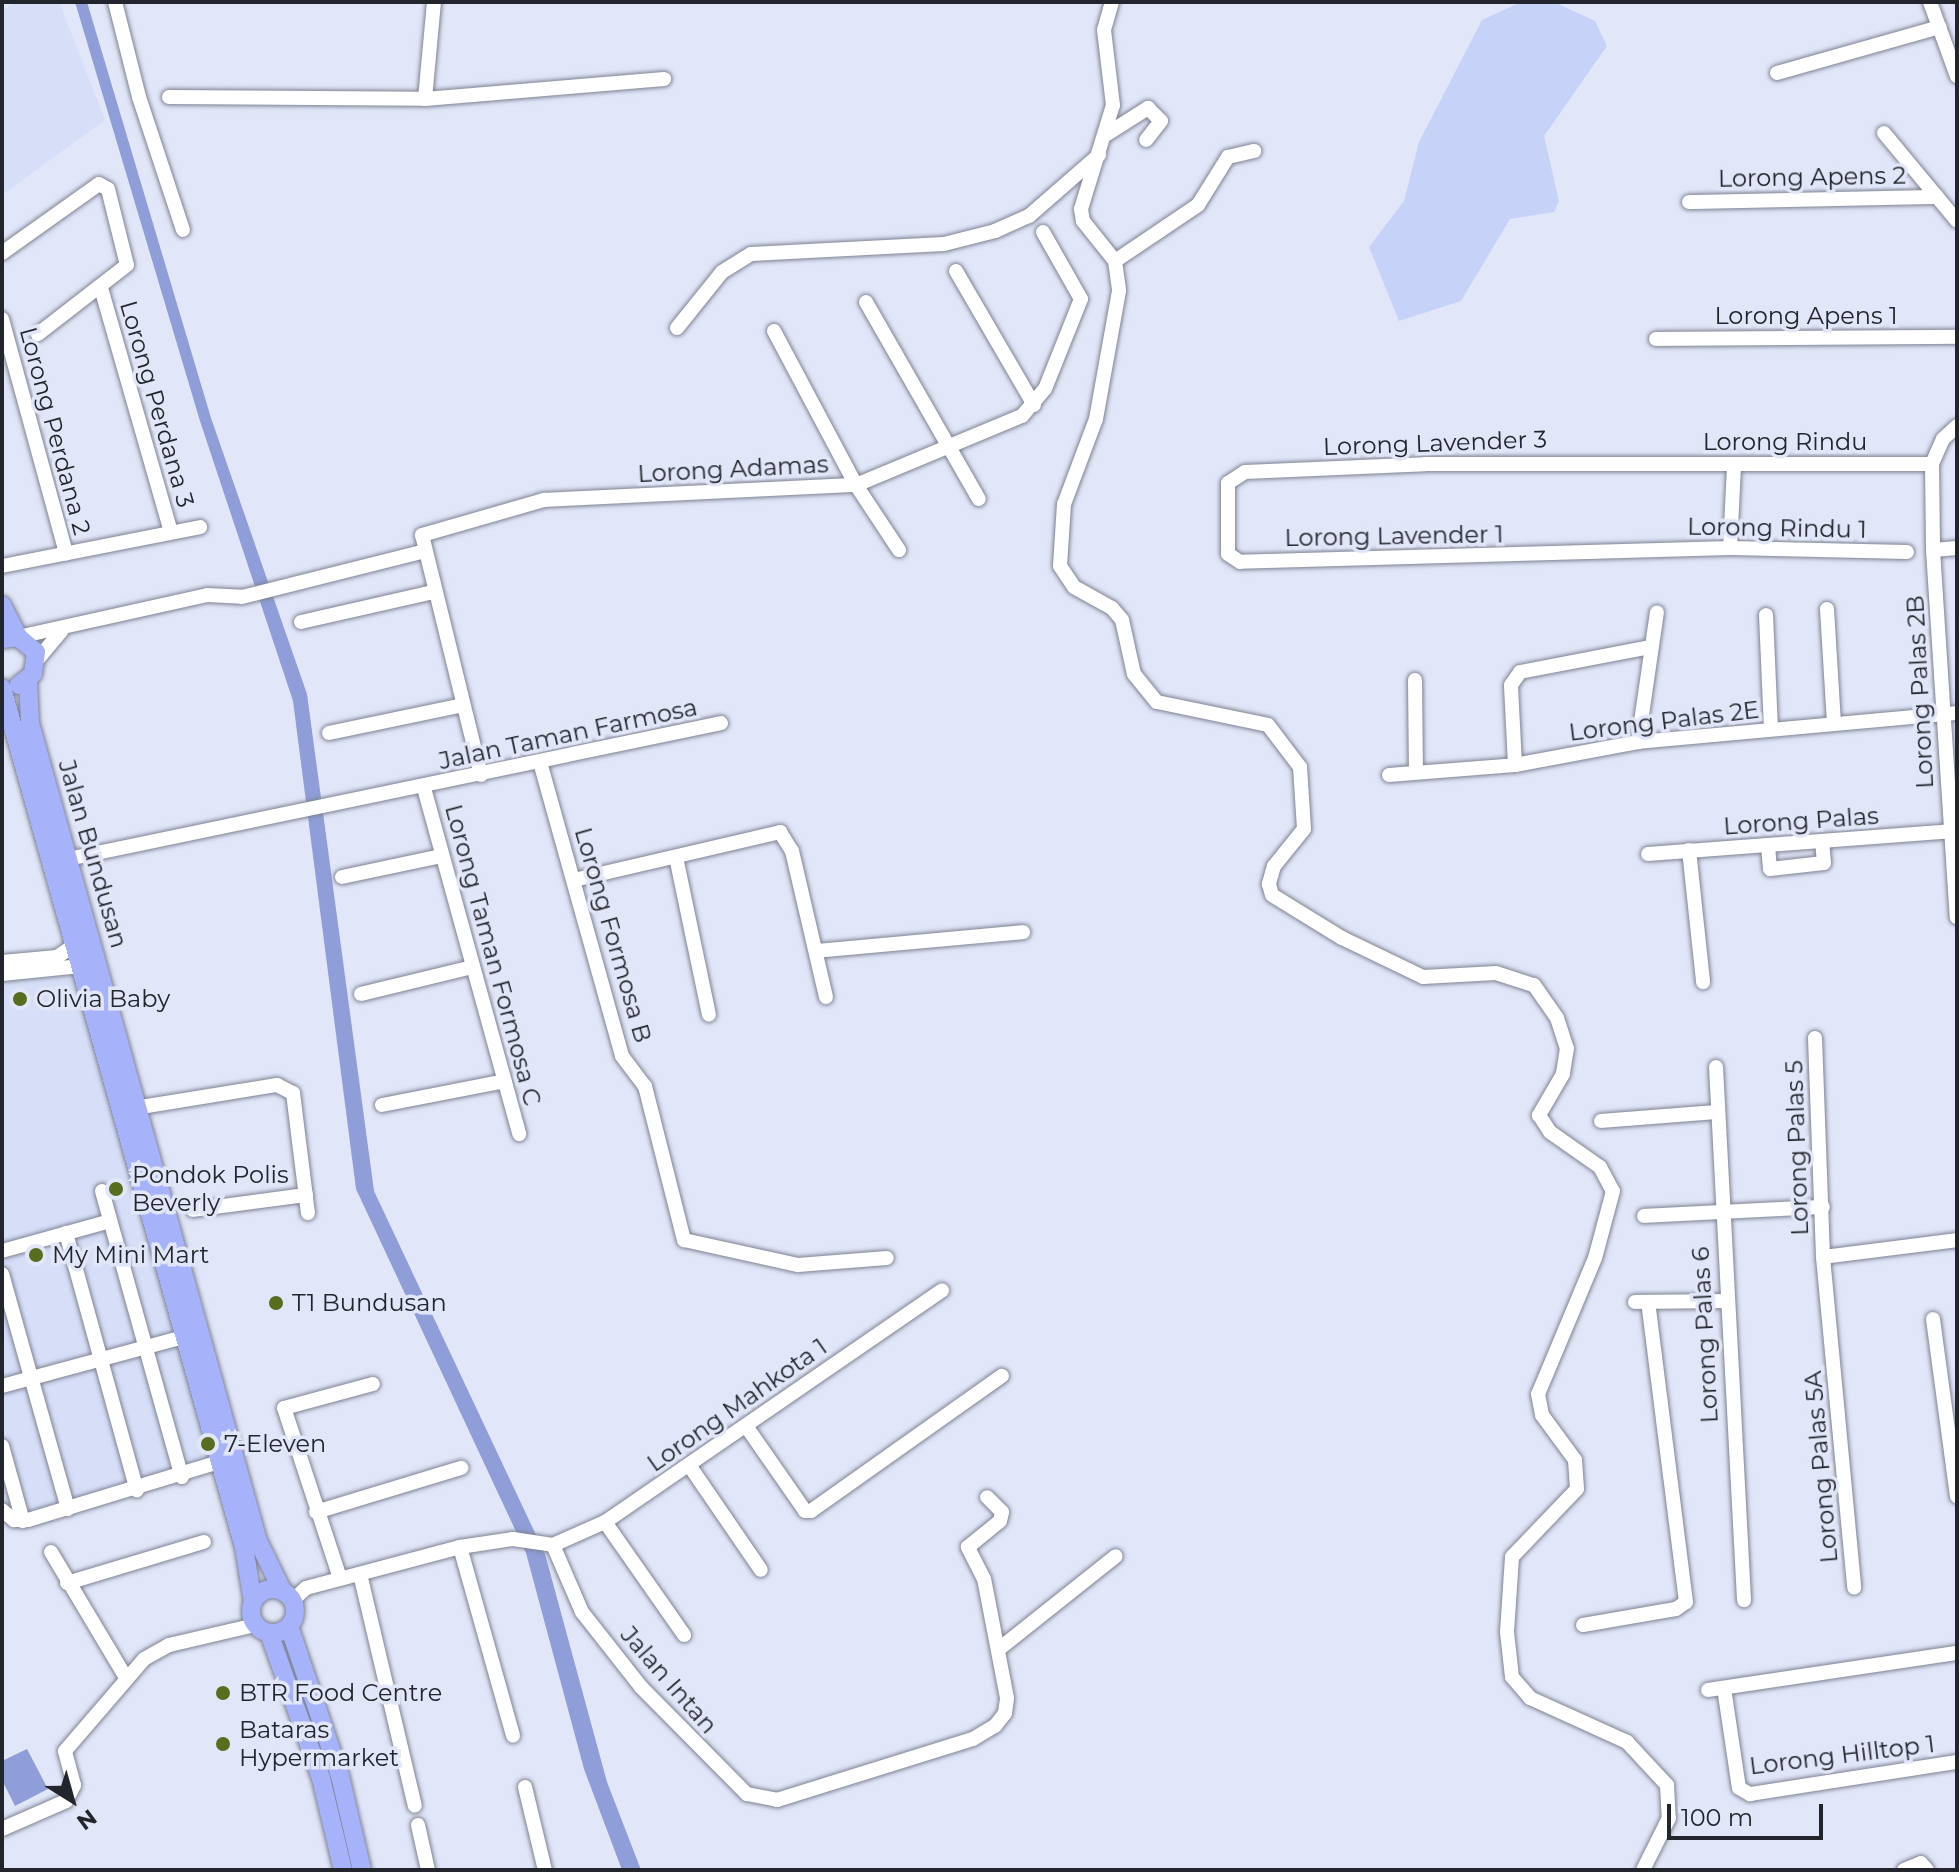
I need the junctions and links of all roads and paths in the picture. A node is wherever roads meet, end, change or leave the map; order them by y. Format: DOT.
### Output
graph roads {
  1 [pos="115,2"];
  2 [pos="434,2"];
  3 [pos="1112,2"];
  4 [pos="1930,2"];
  5 [pos="1940,27"];
  6 [pos="1777,73"];
  7 [pos="1957,76"];
  8 [pos="664,79"];
  9 [pos="169,97"];
  10 [pos="425,99"];
  11 [pos="1884,133"];
  12 [pos="1107,134"];
  13 [pos="1146,140"];
  14 [pos="1254,151"];
  15 [pos="1100,154"];
  16 [pos="1937,197"];
  17 [pos="1689,202"];
  18 [pos="1957,221"];
  19 [pos="183,230"];
  20 [pos="1043,232"];
  21 [pos="2,253"];
  22 [pos="1115,261"];
  23 [pos="956,271"];
  24 [pos="101,288"];
  25 [pos="866,302"];
  26 [pos="2,319"];
  27 [pos="677,328"];
  28 [pos="774,331"];
  29 [pos="38,334"];
  30 [pos="1957,337"];
  31 [pos="1656,339"];
  32 [pos="1034,405"];
  33 [pos="1957,426"];
  34 [pos="946,445"];
  35 [pos="1637,460"];
  36 [pos="1932,464"];
  37 [pos="1734,466"];
  38 [pos="1234,474"];
  39 [pos="856,485"];
  40 [pos="979,499"];
  41 [pos="200,527"];
  42 [pos="171,532"];
  43 [pos="1730,548"];
  44 [pos="1957,548"];
  45 [pos="899,550"];
  46 [pos="1647,550"];
  47 [pos="1933,550"];
  48 [pos="425,551"];
  49 [pos="1907,552"];
  50 [pos="66,553"];
  51 [pos="2,566"];
  52 [pos="433,592"];
  53 [pos="2,605"];
  54 [pos="1827,609"];
  55 [pos="1657,612"];
  56 [pos="1766,615"];
  57 [pos="301,622"];
  58 [pos="61,631"];
  59 [pos="10,638"];
  60 [pos="1650,647"];
  61 [pos="37,660"];
  62 [pos="28,680"];
  63 [pos="1415,680"];
  64 [pos="2,685"];
  65 [pos="463,705"];
  66 [pos="1951,714"];
  67 [pos="721,723"];
  68 [pos="1834,723"];
  69 [pos="1771,729"];
  70 [pos="329,733"];
  71 [pos="1638,742"];
  72 [pos="540,762"];
  73 [pos="1515,765"];
  74 [pos="1416,772"];
  75 [pos="481,775"];
  76 [pos="1389,775"];
  77 [pos="424,788"];
  78 [pos="1953,832"];
  79 [pos="1822,842"];
  80 [pos="1768,846"];
  81 [pos="1689,850"];
  82 [pos="1648,854"];
  83 [pos="442,856"];
  84 [pos="676,857"];
  85 [pos="68,859"];
  86 [pos="342,877"];
  87 [pos="574,880"];
  88 [pos="75,887"];
  89 [pos="1957,917"];
  90 [pos="1023,932"];
  91 [pos="76,944"];
  92 [pos="816,951"];
  93 [pos="2,962"];
  94 [pos="81,966"];
  95 [pos="473,967"];
  96 [pos="2,974"];
  97 [pos="1703,982"];
  98 [pos="361,994"];
  99 [pos="826,997"];
  100 [pos="709,1015"];
  101 [pos="1815,1038"];
  102 [pos="1716,1067"];
  103 [pos="505,1081"];
  104 [pos="382,1105"];
  105 [pos="141,1107"];
  106 [pos="1716,1112"];
  107 [pos="1601,1121"];
  108 [pos="519,1134"];
  109 [pos="102,1191"];
  110 [pos="306,1195"];
  111 [pos="1823,1207"];
  112 [pos="193,1210"];
  113 [pos="308,1213"];
  114 [pos="1722,1215"];
  115 [pos="1644,1216"];
  116 [pos="110,1221"];
  117 [pos="66,1233"];
  118 [pos="1957,1240"];
  119 [pos="2,1251"];
  120 [pos="1823,1257"];
  121 [pos="887,1258"];
  122 [pos="2,1274"];
  123 [pos="942,1290"];
  124 [pos="1724,1301"];
  125 [pos="1933,1319"];
  126 [pos="184,1337"];
  127 [pos="1831,1341"];
  128 [pos="147,1346"];
  129 [pos="101,1359"];
  130 [pos="1002,1376"];
  131 [pos="31,1378"];
  132 [pos="373,1384"];
  133 [pos="2,1386"];
  134 [pos="746,1426"];
  135 [pos="1953,1438"];
  136 [pos="2,1446"];
  137 [pos="219,1462"];
  138 [pos="689,1465"];
  139 [pos="461,1468"];
  140 [pos="182,1477"];
  141 [pos="137,1490"];
  142 [pos="1957,1496"];
  143 [pos="987,1497"];
  144 [pos="68,1509"];
  145 [pos="2,1510"];
  146 [pos="316,1512"];
  147 [pos="23,1521"];
  148 [pos="605,1522"];
  149 [pos="204,1542"];
  150 [pos="548,1544"];
  151 [pos="460,1547"];
  152 [pos="51,1552"];
  153 [pos="1116,1556"];
  154 [pos="761,1570"];
  155 [pos="360,1574"];
  156 [pos="340,1578"];
  157 [pos="67,1583"];
  158 [pos="1854,1588"];
  159 [pos="288,1596"];
  160 [pos="1744,1600"];
  161 [pos="253,1602"];
  162 [pos="1583,1625"];
  163 [pos="289,1626"];
  164 [pos="262,1629"];
  165 [pos="684,1635"];
  166 [pos="999,1649"];
  167 [pos="1957,1653"];
  168 [pos="125,1676"];
  169 [pos="1724,1688"];
  170 [pos="1708,1690"];
  171 [pos="513,1736"];
  172 [pos="1957,1762"];
  173 [pos="525,1787"];
  174 [pos="415,1806"];
  175 [pos="418,1825"];
  176 [pos="2,1829"];
  177 [pos="343,1870"];
  178 [pos="362,1870"];
  179 [pos="428,1870"];
  180 [pos="545,1870"];
  181 [pos="1643,1870"];
  182 [pos="1904,1870"];
  183 [pos="1927,1870"];
  1 -- 19 [label="street"];
  2 -- 10 [label="street"];
  3 -- 12 [label="street"];
  4 -- 5 [label="street"];
  5 -- 6 [label="street"];
  5 -- 7 [label="street"];
  8 -- 10 [label="street"];
  9 -- 10 [label="street"];
  11 -- 16 [label="street"];
  12 -- 13 [label="street"];
  12 -- 15 [label="street"];
  14 -- 22 [label="street"];
  15 -- 22 [label="street"];
  15 -- 27 [label="street"];
  16 -- 17 [label="street, Lorong Apens 2"];
  16 -- 18 [label="street"];
  20 -- 32 [label="street"];
  21 -- 24 [label="street"];
  22 -- 181 [label="street"];
  23 -- 32 [label="street"];
  24 -- 29 [label="street"];
  24 -- 42 [label="street, Lorong Perdana 3"];
  25 -- 34 [label="street"];
  26 -- 50 [label="street, Lorong Perdana 2"];
  28 -- 39 [label="street"];
  30 -- 31 [label="street, Lorong Apens 1"];
  32 -- 34 [label="street, Lorong Adamas"];
  33 -- 36 [label="street"];
  34 -- 39 [label="street, Lorong Adamas"];
  34 -- 40 [label="street"];
  35 -- 37 [label="street, Lorong Rindu"];
  35 -- 38 [label="street, Lorong Lavender 3"];
  36 -- 37 [label="street, Lorong Rindu"];
  36 -- 47 [label="street, Lorong Palas 2B"];
  37 -- 43 [label="street"];
  38 -- 46 [label="street, Lorong Lavender 1"];
  39 -- 45 [label="street"];
  39 -- 48 [label="street, Lorong Adamas"];
  41 -- 42 [label="street"];
  42 -- 50 [label="street"];
  43 -- 46 [label="street, Lorong Rindu 1"];
  43 -- 49 [label="street, Lorong Rindu 1"];
  44 -- 47 [label="street"];
  47 -- 66 [label="street, Lorong Palas 2B"];
  48 -- 52 [label="street"];
  48 -- 58 [label="street"];
  50 -- 51 [label="street"];
  52 -- 57 [label="street"];
  52 -- 65 [label="street"];
  53 -- 59 [label="main road"];
  54 -- 68 [label="street"];
  55 -- 60 [label="street"];
  56 -- 69 [label="street"];
  58 -- 59 [label="street"];
  58 -- 61 [label="street"];
  59 -- 61 [label="main road"];
  60 -- 71 [label="street"];
  60 -- 73 [label="street"];
  61 -- 62 [label="main road, Jalan Bundusan"];
  62 -- 64 [label="main road, Jalan Bundusan"];
  62 -- 85 [label="main road, Jalan Bundusan"];
  63 -- 74 [label="street"];
  64 -- 91 [label="main road, Jalan Bundusan"];
  65 -- 70 [label="street"];
  65 -- 75 [label="street"];
  66 -- 68 [label="street, Lorong Palas 2E"];
  66 -- 78 [label="street, Lorong Palas 2B"];
  67 -- 72 [label="street, Jalan Taman Farmosa"];
  68 -- 69 [label="street, Lorong Palas 2E"];
  69 -- 71 [label="street, Lorong Palas 2E"];
  71 -- 73 [label="street, Lorong Palas 2E"];
  72 -- 75 [label="street, Jalan Taman Farmosa"];
  72 -- 87 [label="street, Lorong Formosa B"];
  73 -- 74 [label="street, Lorong Palas 2E"];
  74 -- 76 [label="street, Lorong Palas 2E"];
  75 -- 77 [label="street, Jalan Taman Farmosa"];
  77 -- 83 [label="street, Lorong Taman Formosa C"];
  77 -- 85 [label="street, Jalan Taman Farmosa"];
  78 -- 79 [label="street, Lorong Palas"];
  78 -- 89 [label="street, Lorong Palas 2B"];
  79 -- 80 [label="street, Lorong Palas"];
  79 -- 80 [label="street"];
  80 -- 81 [label="street, Lorong Palas"];
  81 -- 82 [label="street, Lorong Palas"];
  81 -- 97 [label="street"];
  83 -- 86 [label="street"];
  83 -- 95 [label="street, Lorong Taman Formosa C"];
  84 -- 87 [label="street"];
  84 -- 92 [label="street"];
  84 -- 100 [label="street"];
  85 -- 88 [label="main road, Jalan Bundusan"];
  87 -- 121 [label="street, Lorong Formosa B"];
  88 -- 94 [label="main road"];
  88 -- 105 [label="main road, Jalan Bundusan"];
  90 -- 92 [label="street"];
  91 -- 93 [label="street"];
  91 -- 94 [label="main road, Jalan Bundusan"];
  92 -- 99 [label="street"];
  94 -- 96 [label="street"];
  94 -- 126 [label="main road, Jalan Bundusan"];
  95 -- 98 [label="street"];
  95 -- 103 [label="street, Lorong Taman Formosa C"];
  101 -- 111 [label="street, Lorong Palas 5"];
  102 -- 106 [label="street, Lorong Palas 6"];
  103 -- 104 [label="street"];
  103 -- 108 [label="street, Lorong Taman Formosa C"];
  105 -- 110 [label="street"];
  105 -- 159 [label="main road, Jalan Bundusan"];
  106 -- 107 [label="street"];
  106 -- 114 [label="street, Lorong Palas 6"];
  109 -- 116 [label="street"];
  110 -- 112 [label="street"];
  110 -- 113 [label="street"];
  111 -- 114 [label="street"];
  111 -- 120 [label="street, Lorong Palas 5"];
  114 -- 115 [label="street"];
  114 -- 124 [label="street, Lorong Palas 6"];
  116 -- 117 [label="street"];
  116 -- 128 [label="street"];
  117 -- 119 [label="street"];
  117 -- 129 [label="street"];
  118 -- 120 [label="street, Lorong Palas 5"];
  120 -- 127 [label="street, Lorong Palas 5"];
  122 -- 131 [label="street"];
  123 -- 134 [label="street, Lorong Mahkota 1"];
  124 -- 160 [label="street, Lorong Palas 6"];
  124 -- 162 [label="street"];
  125 -- 135 [label="street"];
  126 -- 128 [label="street"];
  126 -- 137 [label="main road, Jalan Bundusan"];
  127 -- 158 [label="street, Lorong Palas 5A"];
  128 -- 129 [label="street"];
  128 -- 140 [label="street"];
  129 -- 131 [label="street"];
  129 -- 141 [label="street"];
  130 -- 134 [label="street"];
  131 -- 133 [label="street"];
  131 -- 144 [label="street"];
  132 -- 146 [label="street"];
  134 -- 138 [label="street, Lorong Mahkota 1"];
  135 -- 142 [label="street"];
  136 -- 147 [label="street"];
  137 -- 140 [label="street"];
  137 -- 161 [label="main road, Jalan Bundusan"];
  138 -- 148 [label="street, Lorong Mahkota 1"];
  138 -- 154 [label="street"];
  139 -- 146 [label="street"];
  140 -- 141 [label="street"];
  141 -- 144 [label="street"];
  143 -- 166 [label="street"];
  144 -- 147 [label="street"];
  145 -- 147 [label="street"];
  146 -- 156 [label="street"];
  148 -- 150 [label="street, Lorong Mahkota 1"];
  148 -- 165 [label="street"];
  149 -- 157 [label="street"];
  150 -- 151 [label="street"];
  150 -- 166 [label="street, Jalan Intan"];
  151 -- 155 [label="street"];
  151 -- 171 [label="street"];
  152 -- 157 [label="street"];
  153 -- 166 [label="street"];
  155 -- 156 [label="street"];
  155 -- 174 [label="street"];
  156 -- 159 [label="street"];
  157 -- 168 [label="street"];
  159 -- 161 [label="main road"];
  159 -- 163 [label="main road"];
  161 -- 164 [label="main road, Jalan Bundusan"];
  163 -- 164 [label="main road"];
  163 -- 178 [label="main road"];
  164 -- 168 [label="street"];
  164 -- 177 [label="main road"];
  167 -- 169 [label="street"];
  168 -- 176 [label="street"];
  169 -- 170 [label="street"];
  169 -- 172 [label="street, Lorong Hilltop 1"];
  173 -- 180 [label="street"];
  175 -- 179 [label="street"];
  182 -- 183 [label="street"];
}
